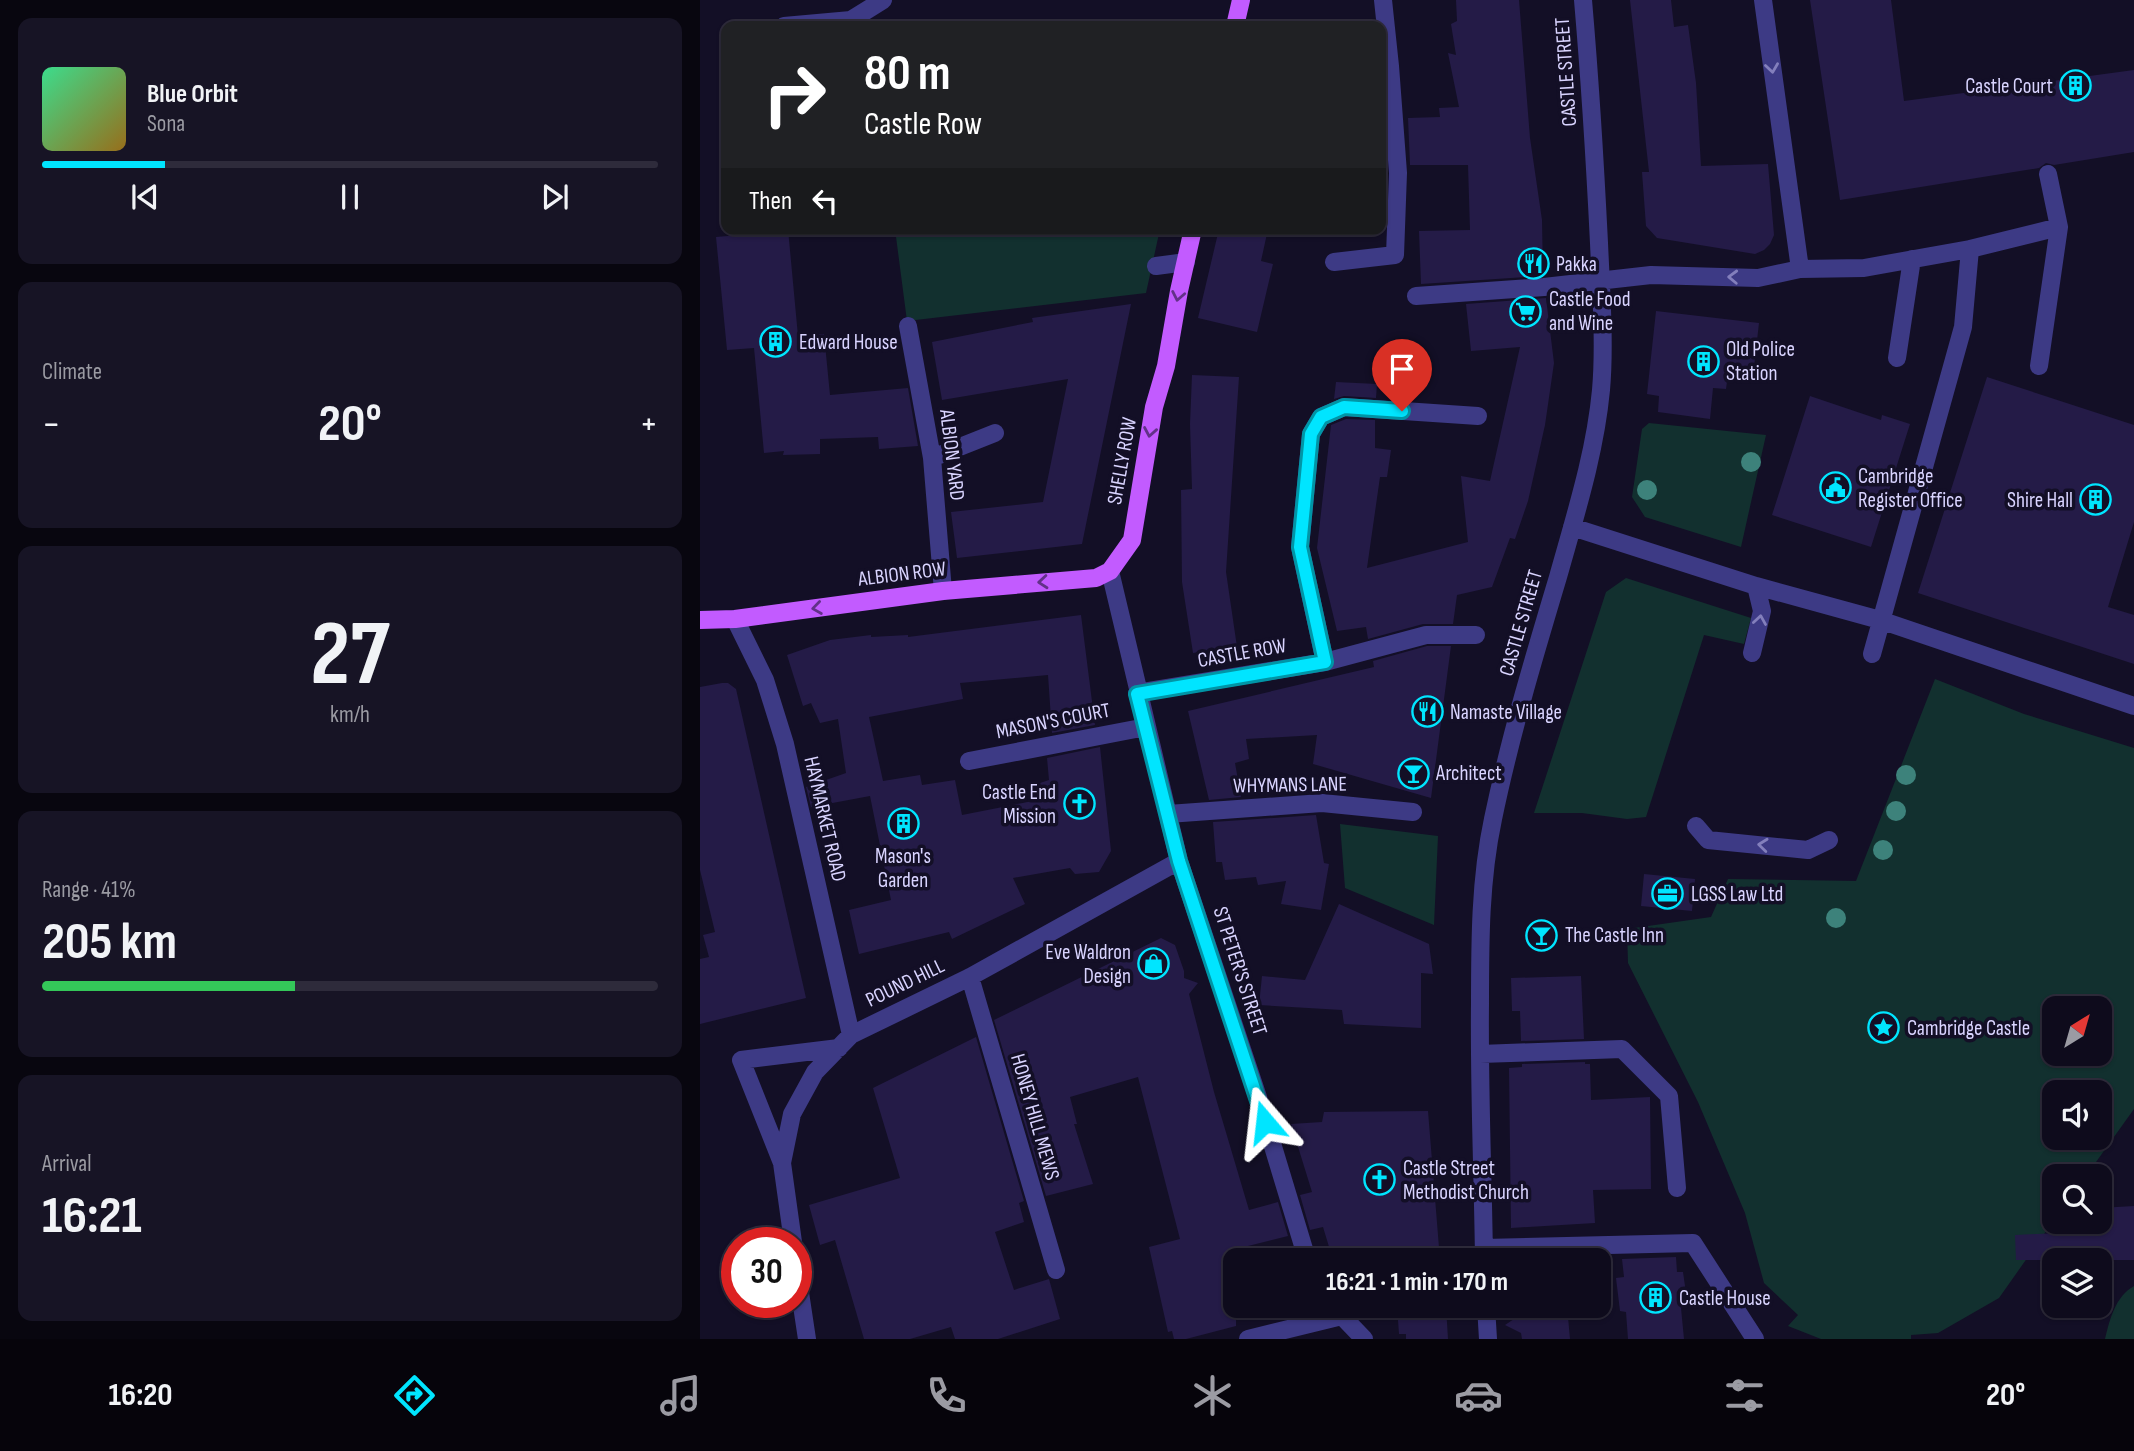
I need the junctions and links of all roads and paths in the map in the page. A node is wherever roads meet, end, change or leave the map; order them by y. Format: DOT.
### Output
graph roads {
  1 [pos="883,0"];
  2 [pos="1241,0"];
  3 [pos="1383,0"];
  4 [pos="1583,0"];
  5 [pos="1763,0"];
  6 [pos="840,21"];
  7 [pos="1236,21"];
  8 [pos="1386,21"];
  9 [pos="1386,25"];
  10 [pos="1389,173"];
  11 [pos="2048,174"];
  12 [pos="2059,228"];
  13 [pos="1192,235"];
  14 [pos="1970,249"];
  15 [pos="1912,259"];
  16 [pos="1186,262"];
  17 [pos="1334,262"];
  18 [pos="1156,266"];
  19 [pos="1800,269"];
  20 [pos="1601,279"];
  21 [pos="1416,296"];
  22 [pos="908,326"];
  23 [pos="1897,358"];
  24 [pos="2039,366"];
  25 [pos="1478,416"];
  26 [pos="995,433"];
  27 [pos="932,458"];
  28 [pos="1572,527"];
  29 [pos="1110,571"];
  30 [pos="1756,586"];
  31 [pos="943,591"];
  32 [pos="735,619"];
  33 [pos="700,620"];
  34 [pos="1880,620"];
  35 [pos="1476,635"];
  36 [pos="1752,653"];
  37 [pos="1872,653"];
  38 [pos="1325,662"];
  39 [pos="1137,694"];
  40 [pos="2134,706"];
  41 [pos="1146,727"];
  42 [pos="969,761"];
  43 [pos="1413,812"];
  44 [pos="1168,814"];
  45 [pos="1696,826"];
  46 [pos="1829,840"];
  47 [pos="1179,861"];
  48 [pos="970,977"];
  49 [pos="845,1041"];
  50 [pos="1479,1054"];
  51 [pos="782,1163"];
  52 [pos="1677,1188"];
  53 [pos="791,1227"];
  54 [pos="1304,1248"];
  55 [pos="1484,1248"];
  56 [pos="1598,1248"];
  57 [pos="1056,1270"];
  58 [pos="804,1318"];
  59 [pos="1316,1318"];
  60 [pos="1345,1318"];
  61 [pos="1487,1318"];
  62 [pos="807,1339"];
  63 [pos="1248,1339"];
  64 [pos="1364,1339"];
  65 [pos="1488,1339"];
  66 [pos="1755,1339"];
  1 -- 6 [label="street"];
  2 -- 7 [label="main road"];
  3 -- 8 [label="street"];
  4 -- 20 [label="street, CASTLE STREET"];
  5 -- 19 [label="street, one-way"];
  9 -- 10 [label="street"];
  10 -- 17 [label="street"];
  11 -- 12 [label="street"];
  12 -- 14 [label="street"];
  12 -- 24 [label="street"];
  13 -- 16 [label="main road, SHELLY ROW"];
  14 -- 15 [label="street"];
  14 -- 34 [label="street"];
  15 -- 19 [label="street"];
  15 -- 23 [label="street"];
  16 -- 18 [label="street"];
  16 -- 29 [label="main road, SHELLY ROW, one-way"];
  19 -- 20 [label="street, one-way"];
  20 -- 21 [label="street"];
  20 -- 28 [label="street, CASTLE STREET"];
  22 -- 27 [label="street, ALBION YARD"];
  25 -- 38 [label="street"];
  26 -- 27 [label="street"];
  27 -- 31 [label="street, ALBION YARD"];
  28 -- 30 [label="street"];
  28 -- 50 [label="street, CASTLE STREET"];
  29 -- 31 [label="main road, ALBION ROW, one-way"];
  29 -- 39 [label="street"];
  30 -- 34 [label="street"];
  36 -- 30 [label="street, one-way"];
  31 -- 32 [label="main road, ALBION ROW, one-way"];
  32 -- 33 [label="main road, ALBION ROW"];
  32 -- 49 [label="street, HAYMARKET ROAD"];
  34 -- 37 [label="street"];
  34 -- 40 [label="street"];
  35 -- 38 [label="street, CASTLE ROW"];
  38 -- 39 [label="street, CASTLE ROW"];
  39 -- 41 [label="street, ST PETER'S STREET"];
  41 -- 42 [label="street, MASON'S COURT"];
  41 -- 44 [label="street, ST PETER'S STREET"];
  43 -- 44 [label="street, WHYMANS LANE"];
  44 -- 47 [label="street, ST PETER'S STREET"];
  46 -- 45 [label="street, one-way"];
  47 -- 48 [label="street, POUND HILL"];
  47 -- 54 [label="street, ST PETER'S STREET"];
  48 -- 49 [label="street, POUND HILL"];
  48 -- 57 [label="street, HONEY HILL MEWS"];
  49 -- 51 [label="street, POUND HILL"];
  49 -- 51 [label="street"];
  50 -- 52 [label="street"];
  50 -- 55 [label="street, CASTLE STREET"];
  51 -- 53 [label="street, POUND HILL"];
  56 -- 66 [label="street"];
  58 -- 62 [label="street"];
  59 -- 63 [label="street"];
  60 -- 64 [label="street"];
  61 -- 65 [label="street"];
}
